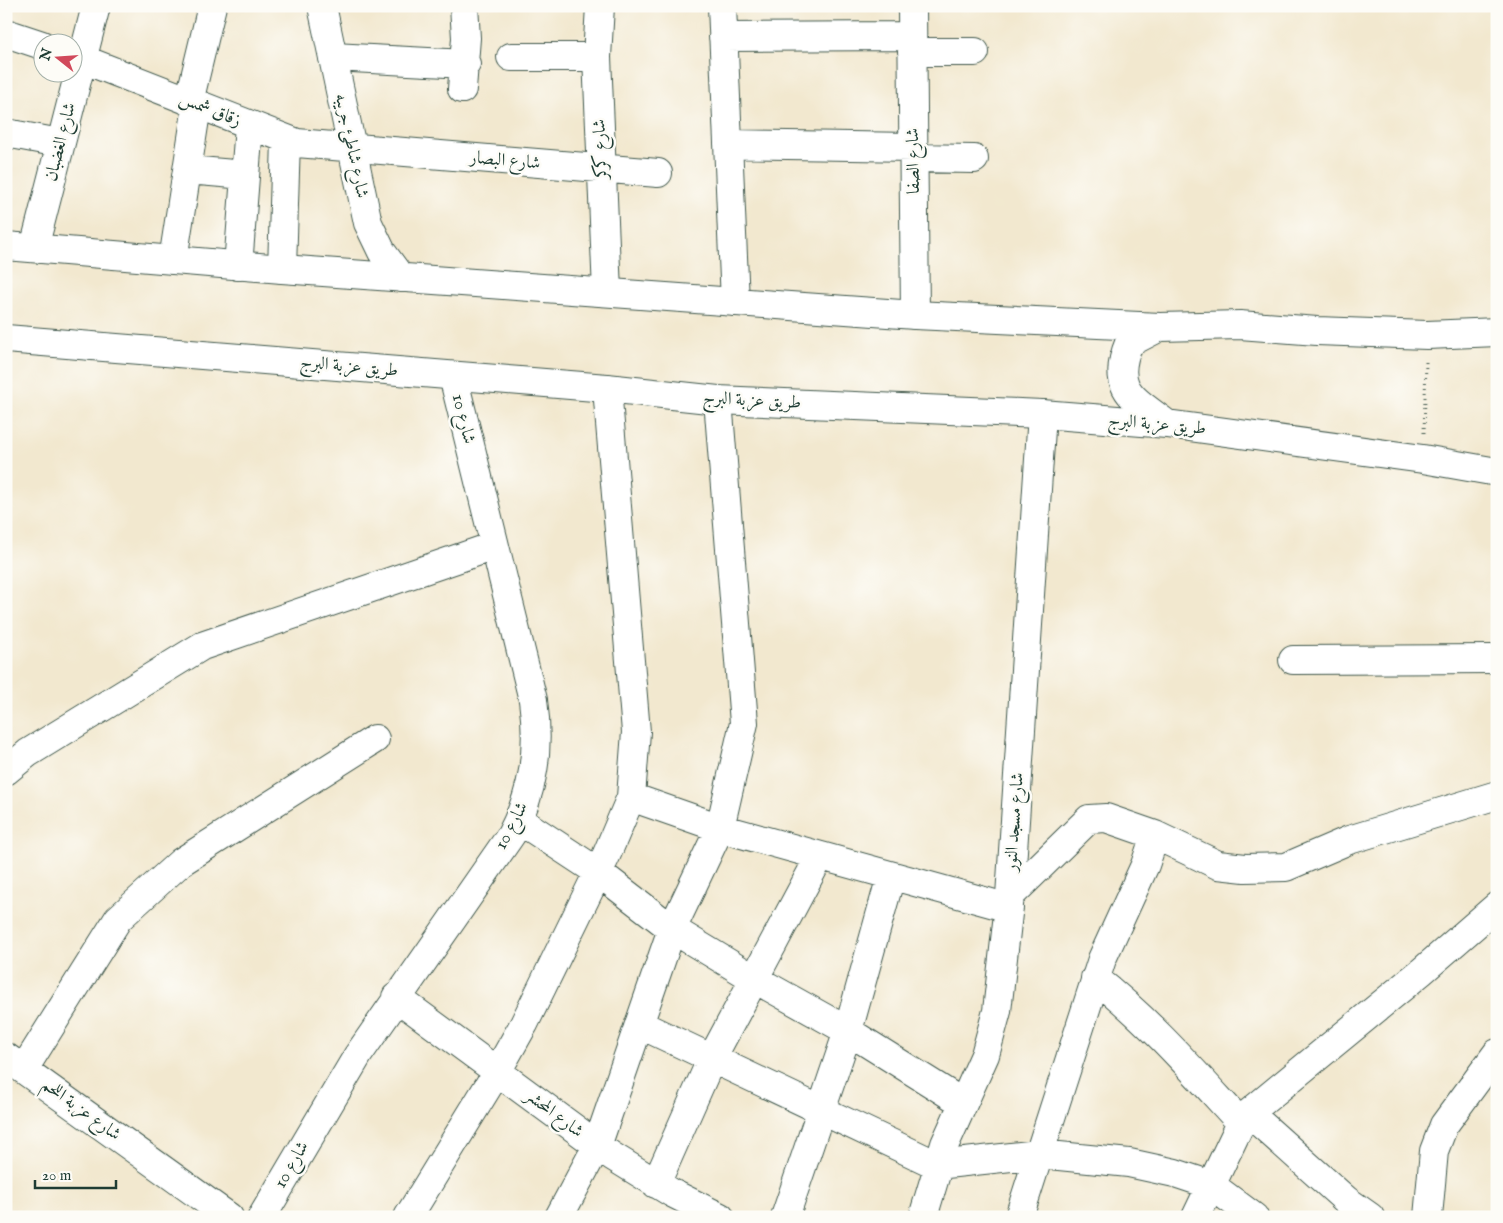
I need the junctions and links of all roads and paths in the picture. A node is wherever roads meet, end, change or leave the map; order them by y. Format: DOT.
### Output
graph roads {
  1 [pos="96,6"];
  2 [pos="212,6"];
  3 [pos="322,6"];
  4 [pos="464,6"];
  5 [pos="600,6"];
  6 [pos="722,6"];
  7 [pos="912,6"];
  8 [pos="6,33"];
  9 [pos="723,37"];
  10 [pos="32,42"];
  11 [pos="912,44"];
  12 [pos="82,46"];
  13 [pos="975,52"];
  14 [pos="333,57"];
  15 [pos="597,57"];
  16 [pos="511,58"];
  17 [pos="82,59"];
  18 [pos="73,82"];
  19 [pos="193,104"];
  20 [pos="250,126"];
  21 [pos="6,133"];
  22 [pos="286,140"];
  23 [pos="60,144"];
  24 [pos="728,144"];
  25 [pos="352,148"];
  26 [pos="914,153"];
  27 [pos="974,160"];
  28 [pos="602,168"];
  29 [pos="188,170"];
  30 [pos="658,173"];
  31 [pos="245,176"];
  32 [pos="6,246"];
  33 [pos="34,248"];
  34 [pos="173,260"];
  35 [pos="238,266"];
  36 [pos="282,270"];
  37 [pos="401,278"];
  38 [pos="607,292"];
  39 [pos="735,302"];
  40 [pos="915,316"];
  41 [pos="1160,327"];
  42 [pos="1497,332"];
  43 [pos="1427,335"];
  44 [pos="6,339"];
  45 [pos="453,376"];
  46 [pos="607,388"];
  47 [pos="718,400"];
  48 [pos="1042,414"];
  49 [pos="1167,424"];
  50 [pos="1423,459"];
  51 [pos="1497,472"];
  52 [pos="494,546"];
  53 [pos="1497,659"];
  54 [pos="1293,660"];
  55 [pos="375,739"];
  56 [pos="6,771"];
  57 [pos="1497,795"];
  58 [pos="631,797"];
  59 [pos="519,820"];
  60 [pos="720,828"];
  61 [pos="1155,835"];
  62 [pos="820,856"];
  63 [pos="598,872"];
  64 [pos="891,876"];
  65 [pos="1009,902"];
  66 [pos="1497,906"];
  67 [pos="672,929"];
  68 [pos="753,978"];
  69 [pos="1095,978"];
  70 [pos="396,997"];
  71 [pos="639,1024"];
  72 [pos="848,1031"];
  73 [pos="1497,1053"];
  74 [pos="712,1058"];
  75 [pos="15,1063"];
  76 [pos="498,1072"];
  77 [pos="963,1103"];
  78 [pos="821,1109"];
  79 [pos="1245,1118"];
  80 [pos="597,1146"];
  81 [pos="1039,1154"];
  82 [pos="937,1165"];
  83 [pos="656,1184"];
  84 [pos="1211,1185"];
  85 [pos="707,1214"];
  86 [pos="229,1217"];
  87 [pos="262,1217"];
  88 [pos="408,1217"];
  89 [pos="559,1217"];
  90 [pos="785,1217"];
  91 [pos="923,1217"];
  92 [pos="1020,1217"];
  93 [pos="1196,1217"];
  94 [pos="1254,1217"];
  95 [pos="1370,1217"];
  96 [pos="1428,1217"];
  1 -- 12 [label="street, شارع الغضبان"];
  2 -- 19 [label="street"];
  3 -- 14 [label="street, شارع شاطئ جريبه"];
  4 -- 14 [label="street"];
  5 -- 15 [label="street, شارع كركر"];
  6 -- 9 [label="street"];
  7 -- 11 [label="street, شارع الصفا"];
  8 -- 10 [label="street"];
  9 -- 11 [label="street"];
  9 -- 24 [label="street"];
  11 -- 13 [label="street"];
  11 -- 26 [label="street, شارع الصفا"];
  14 -- 25 [label="street, شارع شاطئ جريبه"];
  15 -- 16 [label="street"];
  15 -- 28 [label="street, شارع كركر"];
  17 -- 19 [label="street, زقاق شمس"];
  18 -- 23 [label="street, شارع الغضبان"];
  19 -- 20 [label="street, زقاق شمس"];
  19 -- 29 [label="street"];
  20 -- 22 [label="street, زقاق شمس"];
  20 -- 31 [label="street"];
  21 -- 23 [label="street"];
  22 -- 25 [label="street, زقاق شمس"];
  22 -- 36 [label="street"];
  23 -- 33 [label="street, شارع الغضبان"];
  24 -- 26 [label="street"];
  24 -- 39 [label="street"];
  25 -- 28 [label="street, شارع البصار"];
  25 -- 37 [label="street, شارع شاطئ جريبه"];
  26 -- 27 [label="street"];
  26 -- 40 [label="street, شارع الصفا"];
  28 -- 30 [label="street, شارع البصار"];
  28 -- 38 [label="street, شارع كركر"];
  29 -- 31 [label="street"];
  29 -- 34 [label="street"];
  31 -- 35 [label="street"];
  32 -- 33 [label="street"];
  33 -- 34 [label="street"];
  34 -- 35 [label="street"];
  35 -- 36 [label="street"];
  36 -- 37 [label="street"];
  37 -- 38 [label="street"];
  38 -- 39 [label="street"];
  39 -- 40 [label="street"];
  40 -- 41 [label="street"];
  41 -- 43 [label="street"];
  41 -- 49 [label="street"];
  42 -- 43 [label="street"];
  43 -- 50 [label="path"];
  44 -- 45 [label="street, طريق عزبة البرج"];
  45 -- 46 [label="street, طريق عزبة البرج"];
  45 -- 52 [label="street, شارع 10"];
  46 -- 47 [label="street, طريق عزبة البرج"];
  46 -- 58 [label="street"];
  47 -- 48 [label="street, طريق عزبة البرج"];
  47 -- 60 [label="street"];
  48 -- 49 [label="street, طريق عزبة البرج"];
  48 -- 65 [label="street, شارع مسجد النور"];
  49 -- 50 [label="street, طريق عزبة البرج"];
  50 -- 51 [label="street, طريق عزبة البرج"];
  52 -- 56 [label="street"];
  52 -- 59 [label="street, شارع 10"];
  53 -- 54 [label="street"];
  55 -- 75 [label="street"];
  57 -- 61 [label="street"];
  58 -- 60 [label="street"];
  58 -- 63 [label="street"];
  59 -- 63 [label="street"];
  59 -- 70 [label="street, شارع 10"];
  60 -- 62 [label="street"];
  60 -- 67 [label="street"];
  61 -- 65 [label="street"];
  61 -- 69 [label="street"];
  62 -- 64 [label="street"];
  62 -- 68 [label="street"];
  63 -- 67 [label="street"];
  63 -- 76 [label="street"];
  64 -- 65 [label="street"];
  64 -- 72 [label="street"];
  65 -- 77 [label="street, شارع مسجد النور"];
  66 -- 79 [label="street"];
  67 -- 68 [label="street"];
  67 -- 71 [label="street"];
  68 -- 72 [label="street"];
  68 -- 74 [label="street"];
  69 -- 79 [label="street"];
  69 -- 81 [label="street"];
  70 -- 76 [label="street, شارع المحشر"];
  70 -- 87 [label="street, شارع 10"];
  71 -- 74 [label="street"];
  71 -- 80 [label="street"];
  72 -- 77 [label="street"];
  72 -- 78 [label="street"];
  73 -- 96 [label="street"];
  74 -- 78 [label="street"];
  74 -- 83 [label="street"];
  75 -- 86 [label="street, شارع عزبة اللحم"];
  76 -- 80 [label="street, شارع المحشر"];
  76 -- 88 [label="street"];
  77 -- 82 [label="street, شارع مسجد النور"];
  78 -- 82 [label="street"];
  78 -- 90 [label="street"];
  79 -- 84 [label="street"];
  79 -- 95 [label="street"];
  80 -- 83 [label="street, شارع المحشر"];
  80 -- 89 [label="street"];
  81 -- 82 [label="street"];
  81 -- 84 [label="street"];
  81 -- 92 [label="street"];
  82 -- 91 [label="street, شارع مسجد النور"];
  83 -- 85 [label="street, شارع المحشر"];
  84 -- 93 [label="street"];
  84 -- 94 [label="street"];
}
